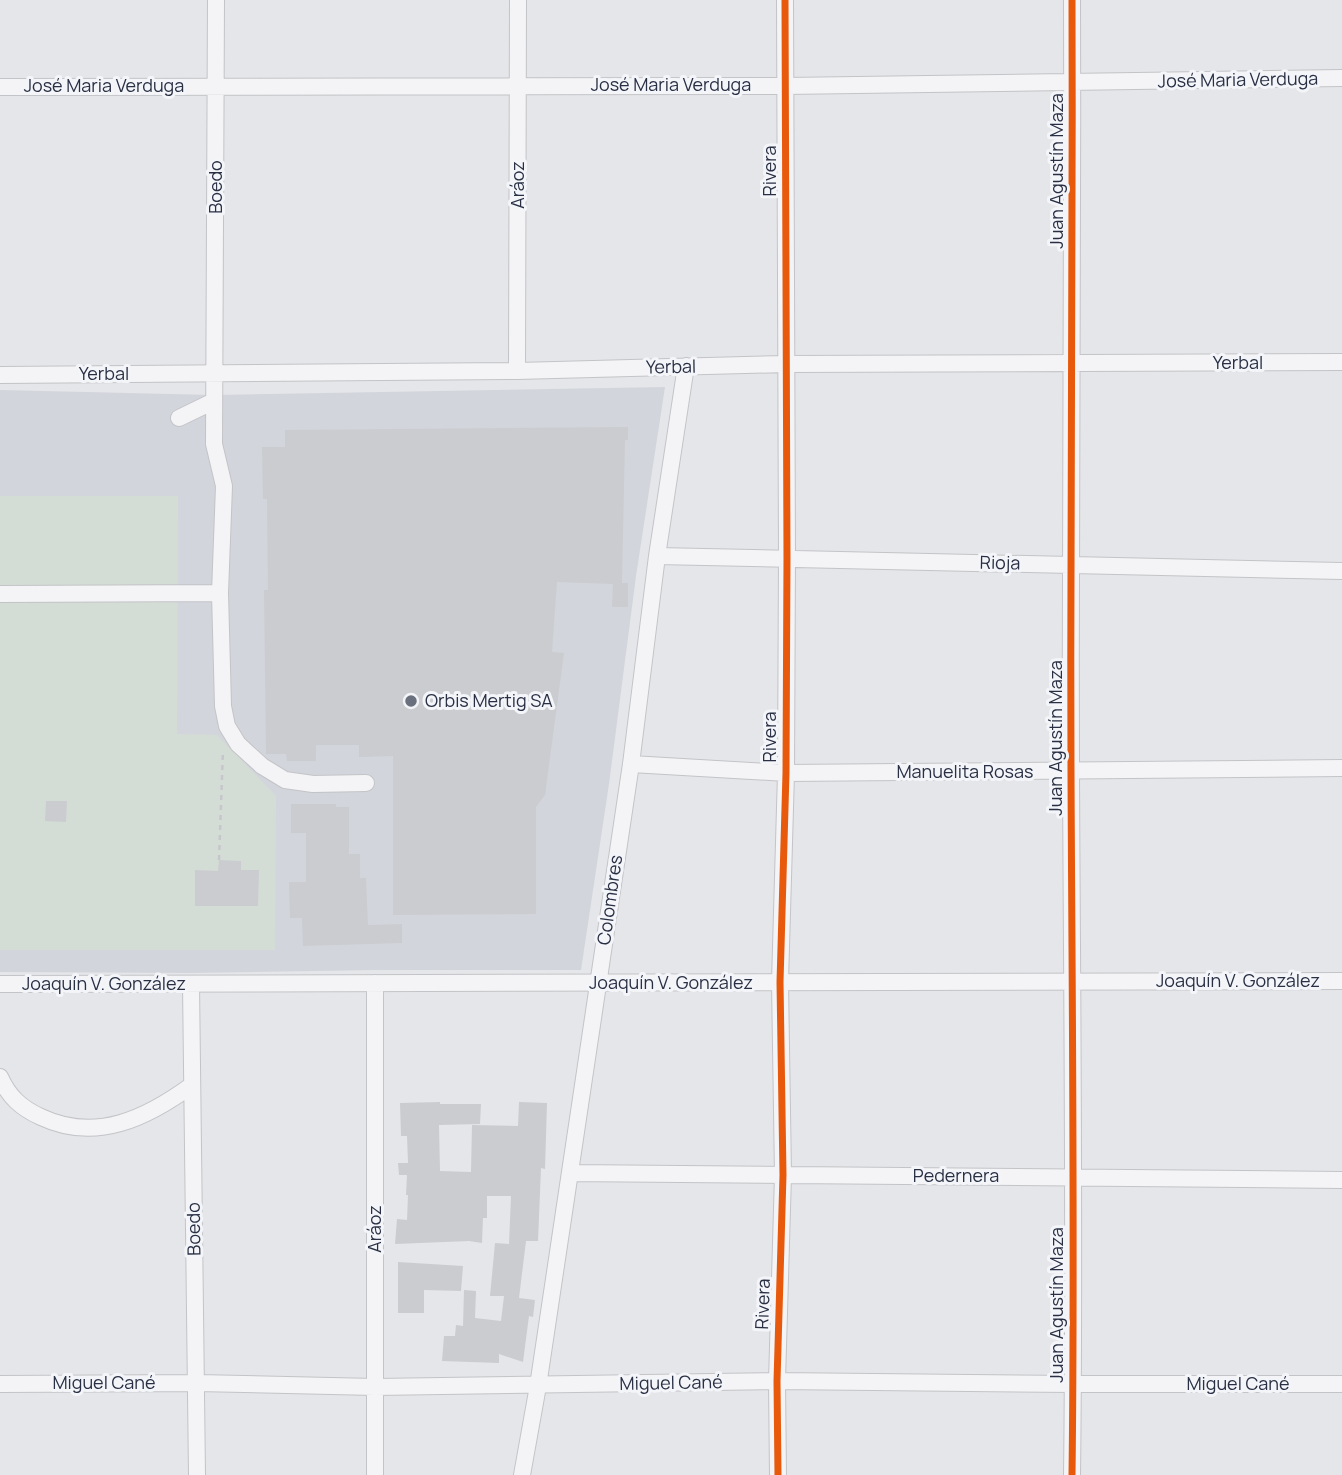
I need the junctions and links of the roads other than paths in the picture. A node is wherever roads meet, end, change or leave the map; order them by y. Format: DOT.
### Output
graph roads {
  1 [pos="216,0"];
  2 [pos="518,0"];
  3 [pos="785,0"];
  4 [pos="1072,0"];
  5 [pos="1342,79"];
  6 [pos="1072,83"];
  7 [pos="519,84"];
  8 [pos="0,86"];
  9 [pos="216,86"];
  10 [pos="785,86"];
  11 [pos="1342,362"];
  12 [pos="786,364"];
  13 [pos="1073,364"];
  14 [pos="686,366"];
  15 [pos="517,371"];
  16 [pos="215,374"];
  17 [pos="0,375"];
  18 [pos="214,401"];
  19 [pos="179,418"];
  20 [pos="657,555"];
  21 [pos="787,558"];
  22 [pos="1072,564"];
  23 [pos="1342,571"];
  24 [pos="220,593"];
  25 [pos="0,594"];
  26 [pos="631,764"];
  27 [pos="1342,768"];
  28 [pos="1071,772"];
  29 [pos="786,773"];
  30 [pos="366,783"];
  31 [pos="1342,981"];
  32 [pos="780,982"];
  33 [pos="1074,982"];
  34 [pos="375,983"];
  35 [pos="598,983"];
  36 [pos="0,984"];
  37 [pos="191,984"];
  38 [pos="0,1077"];
  39 [pos="192,1085"];
  40 [pos="570,1173"];
  41 [pos="783,1175"];
  42 [pos="1072,1176"];
  43 [pos="1342,1180"];
  44 [pos="777,1381"];
  45 [pos="197,1383"];
  46 [pos="0,1384"];
  47 [pos="1073,1384"];
  48 [pos="1342,1384"];
  49 [pos="538,1386"];
  50 [pos="375,1387"];
  51 [pos="197,1475"];
  52 [pos="375,1475"];
  53 [pos="522,1475"];
  54 [pos="778,1475"];
  55 [pos="1072,1475"];
  1 -- 9 [label="street, Boedo"];
  2 -- 7 [label="street, Aráoz"];
  3 -- 10 [label="street, Rivera"];
  4 -- 6 [label="street, Juan Agustín Maza"];
  5 -- 6 [label="street, José Maria Verduga"];
  6 -- 10 [label="street, José Maria Verduga"];
  6 -- 13 [label="street, Juan Agustín Maza"];
  7 -- 9 [label="street, José Maria Verduga"];
  7 -- 10 [label="street, José Maria Verduga"];
  7 -- 15 [label="street, Aráoz"];
  8 -- 9 [label="street, José Maria Verduga"];
  9 -- 16 [label="street, Boedo"];
  10 -- 12 [label="street, Rivera"];
  11 -- 13 [label="street, Yerbal"];
  12 -- 13 [label="street, Yerbal"];
  12 -- 14 [label="street, Yerbal"];
  12 -- 21 [label="street, Rivera"];
  13 -- 22 [label="street, Juan Agustín Maza"];
  14 -- 15 [label="street, Yerbal"];
  14 -- 20 [label="street, Colombres"];
  15 -- 16 [label="street, Yerbal"];
  16 -- 17 [label="street, Yerbal"];
  16 -- 18 [label="street, Boedo"];
  18 -- 19 [label="street"];
  18 -- 24 [label="street, Boedo"];
  20 -- 21 [label="street, Rioja"];
  20 -- 26 [label="street, Colombres"];
  21 -- 22 [label="street, Rioja"];
  21 -- 29 [label="street, Rivera"];
  22 -- 23 [label="street, Rioja"];
  22 -- 28 [label="street, Juan Agustín Maza"];
  24 -- 25 [label="street"];
  24 -- 30 [label="street, Boedo"];
  26 -- 29 [label="street, Manuelita Rosas"];
  26 -- 35 [label="street, Colombres"];
  27 -- 28 [label="street, Manuelita Rosas"];
  28 -- 29 [label="street, Manuelita Rosas"];
  28 -- 33 [label="street, Juan Agustín Maza"];
  29 -- 32 [label="street, Rivera"];
  31 -- 33 [label="street, Joaquín V. González"];
  32 -- 33 [label="street, Joaquín V. González"];
  32 -- 35 [label="street, Joaquín V. González"];
  32 -- 41 [label="street, Rivera"];
  33 -- 42 [label="street, Juan Agustín Maza"];
  34 -- 35 [label="street, Joaquín V. González"];
  34 -- 37 [label="street, Joaquín V. González"];
  34 -- 50 [label="street, Aráoz"];
  35 -- 40 [label="street, Colombres"];
  36 -- 37 [label="street, Joaquín V. González"];
  37 -- 39 [label="street, Boedo"];
  38 -- 39 [label="street"];
  39 -- 45 [label="street, Boedo"];
  40 -- 41 [label="street, Pedernera"];
  40 -- 49 [label="street, Colombres"];
  41 -- 42 [label="street, Pedernera"];
  41 -- 44 [label="street, Rivera"];
  42 -- 43 [label="street, Pedernera"];
  42 -- 47 [label="street, Juan Agustín Maza"];
  44 -- 47 [label="street, Miguel Cané"];
  44 -- 49 [label="street, Miguel Cané"];
  44 -- 54 [label="street, Rivera"];
  45 -- 46 [label="street, Miguel Cané"];
  45 -- 50 [label="street, Miguel Cané"];
  45 -- 51 [label="street, Boedo"];
  47 -- 48 [label="street, Miguel Cané"];
  47 -- 55 [label="street, Juan Agustín Maza"];
  49 -- 50 [label="street, Miguel Cané"];
  49 -- 53 [label="street, Colombres"];
  50 -- 52 [label="street, Aráoz"];
}
